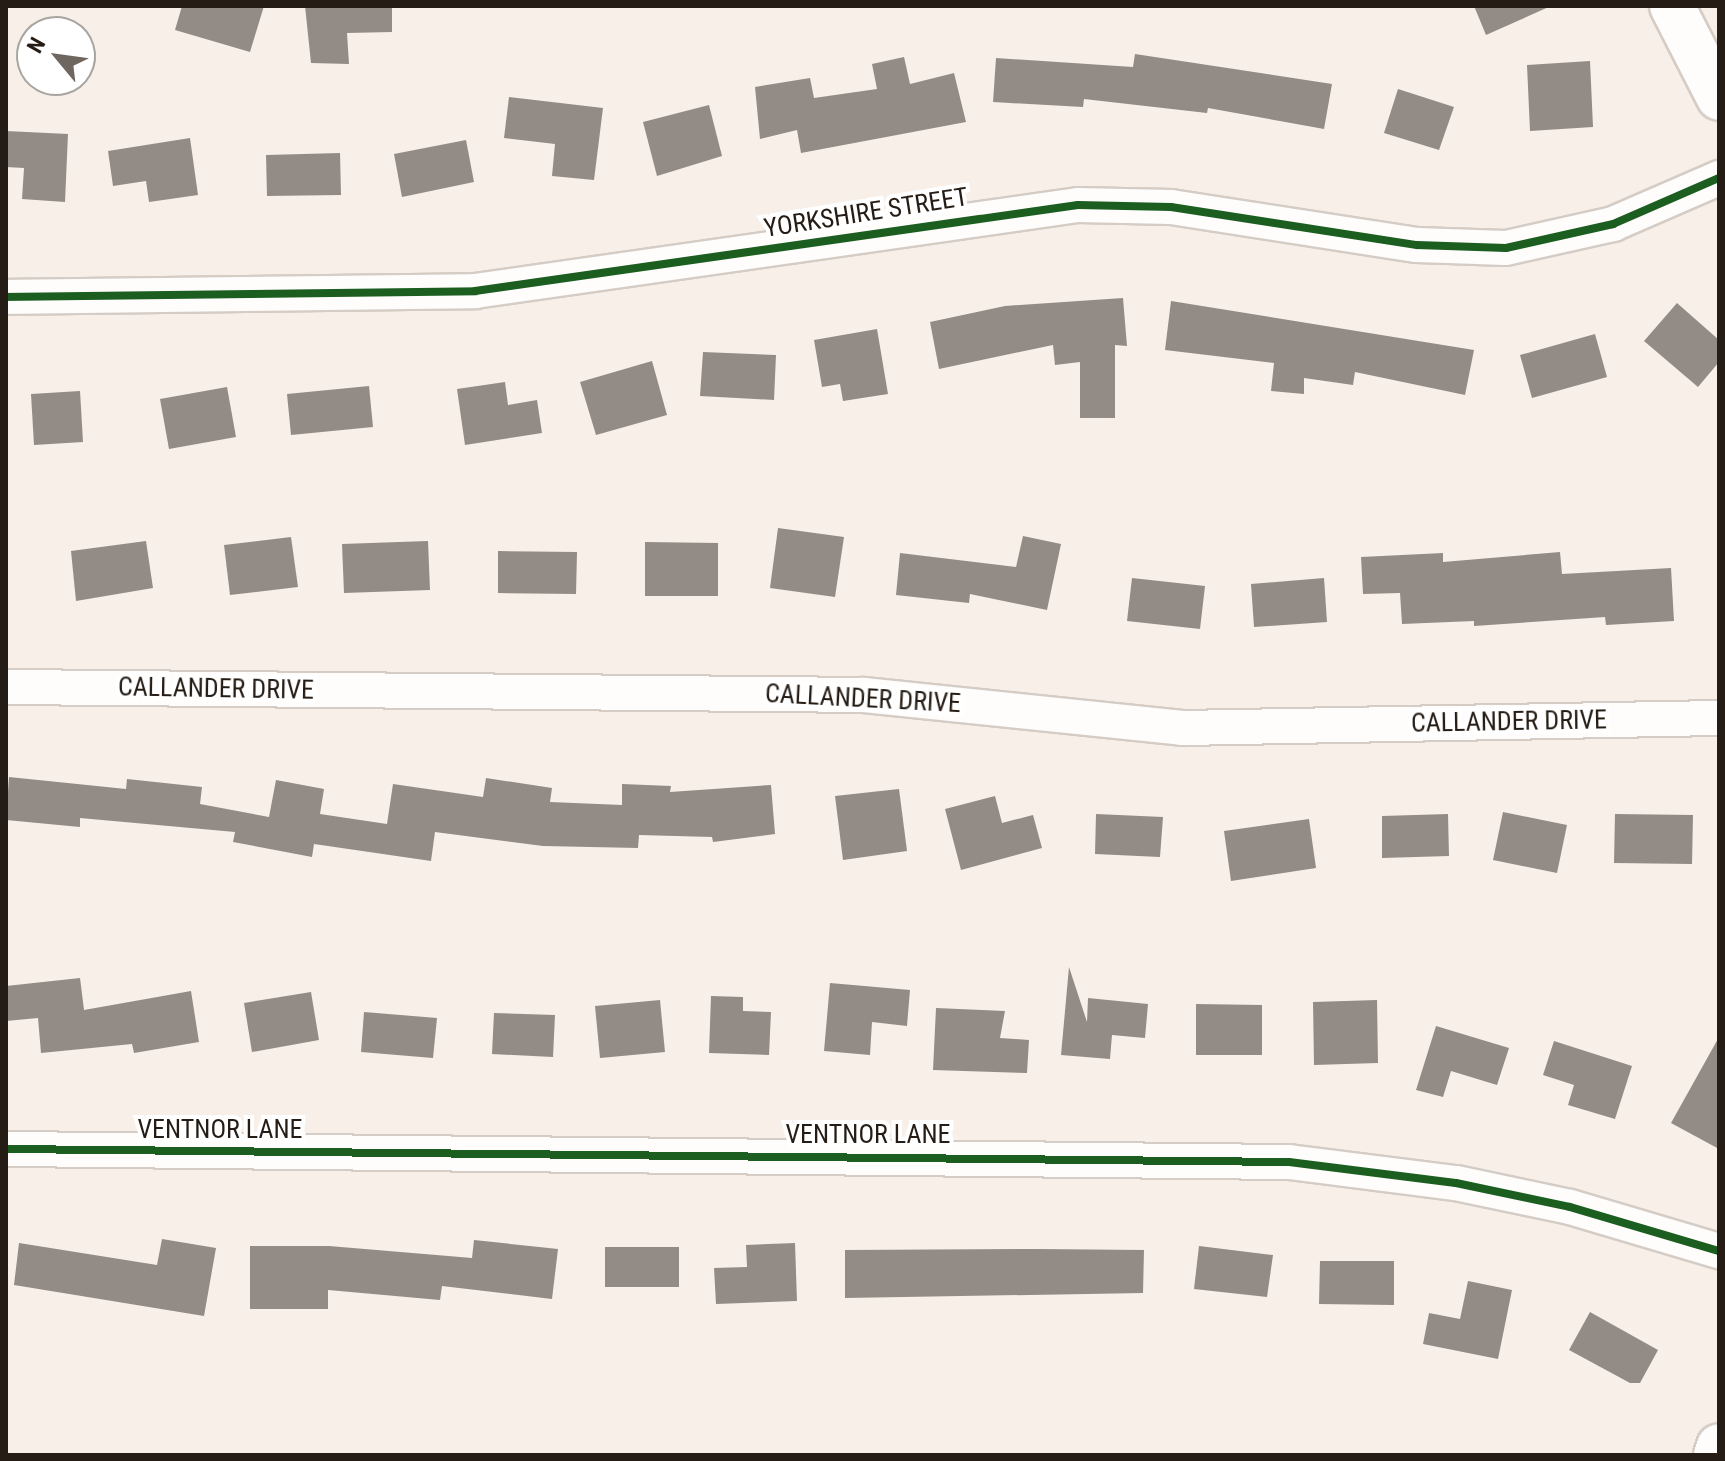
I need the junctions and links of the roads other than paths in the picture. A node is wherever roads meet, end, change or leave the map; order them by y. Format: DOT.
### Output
graph roads {
  1 [pos="1672,6"];
  2 [pos="1719,98"];
  3 [pos="1719,178"];
  4 [pos="6,297"];
  5 [pos="6,687"];
  6 [pos="1719,718"];
  7 [pos="6,1149"];
  8 [pos="1719,1251"];
  9 [pos="1719,1446"];
  10 [pos="1716,1455"];
  1 -- 2 [label="street"];
  3 -- 4 [label="street, YORKSHIRE STREET"];
  5 -- 6 [label="street, CALLANDER DRIVE"];
  7 -- 8 [label="street, VENTNOR LANE"];
  9 -- 10 [label="street"];
}
